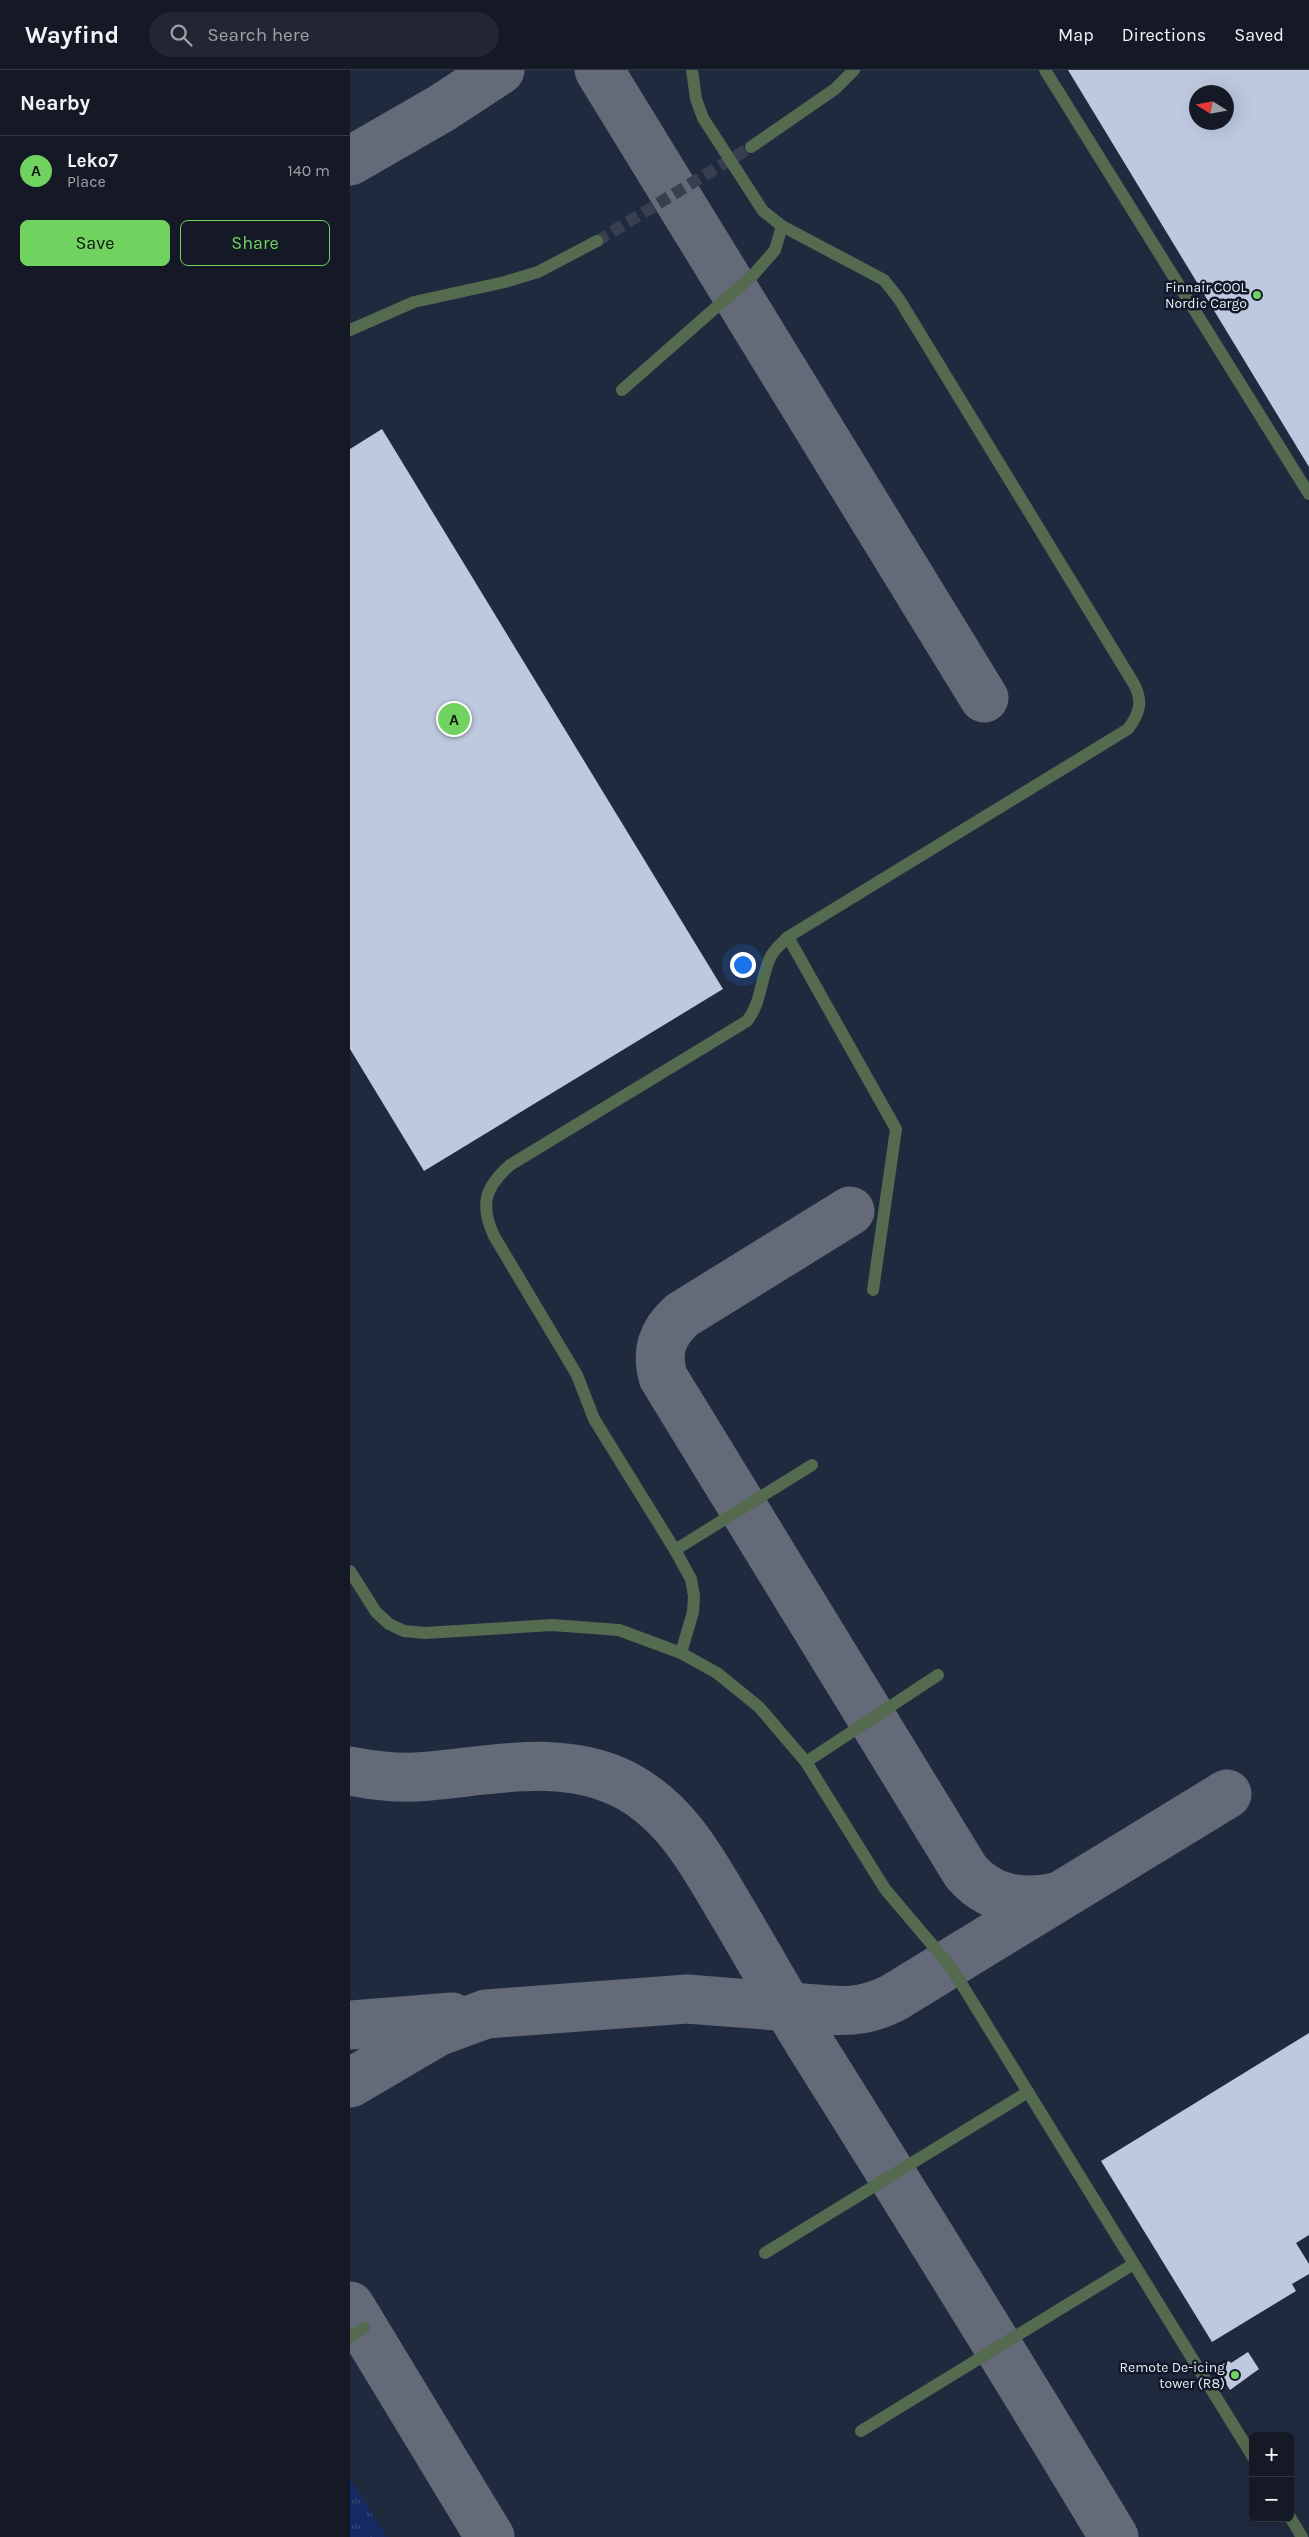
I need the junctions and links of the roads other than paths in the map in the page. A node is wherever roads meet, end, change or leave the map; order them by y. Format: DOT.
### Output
graph roads {
  1 [pos="692,70"];
  2 [pos="854,70"];
  3 [pos="1045,70"];
  4 [pos="751,147"];
  5 [pos="782,226"];
  6 [pos="597,241"];
  7 [pos="350,330"];
  8 [pos="622,390"];
  9 [pos="1309,494"];
  10 [pos="788,937"];
  11 [pos="873,1290"];
  12 [pos="812,1465"];
  13 [pos="675,1550"];
  14 [pos="350,1571"];
  15 [pos="680,1653"];
  16 [pos="938,1675"];
  17 [pos="806,1762"];
  18 [pos="1028,2092"];
  19 [pos="765,2253"];
  20 [pos="1132,2265"];
  21 [pos="364,2328"];
  22 [pos="350,2337"];
  23 [pos="861,2430"];
  24 [pos="1249,2450"];
  25 [pos="1293,2522"];
  26 [pos="1302,2537"];
  1 -- 5 [label="lane"];
  2 -- 4 [label="lane"];
  3 -- 9 [label="lane"];
  5 -- 8 [label="lane"];
  5 -- 10 [label="lane"];
  6 -- 7 [label="lane"];
  10 -- 11 [label="lane"];
  10 -- 13 [label="lane"];
  12 -- 13 [label="lane"];
  13 -- 15 [label="lane"];
  14 -- 15 [label="lane"];
  15 -- 17 [label="lane"];
  16 -- 17 [label="lane"];
  17 -- 18 [label="lane"];
  18 -- 19 [label="lane"];
  18 -- 20 [label="lane"];
  20 -- 23 [label="lane"];
  20 -- 24 [label="lane"];
  21 -- 22 [label="lane"];
  25 -- 26 [label="lane"];
}
